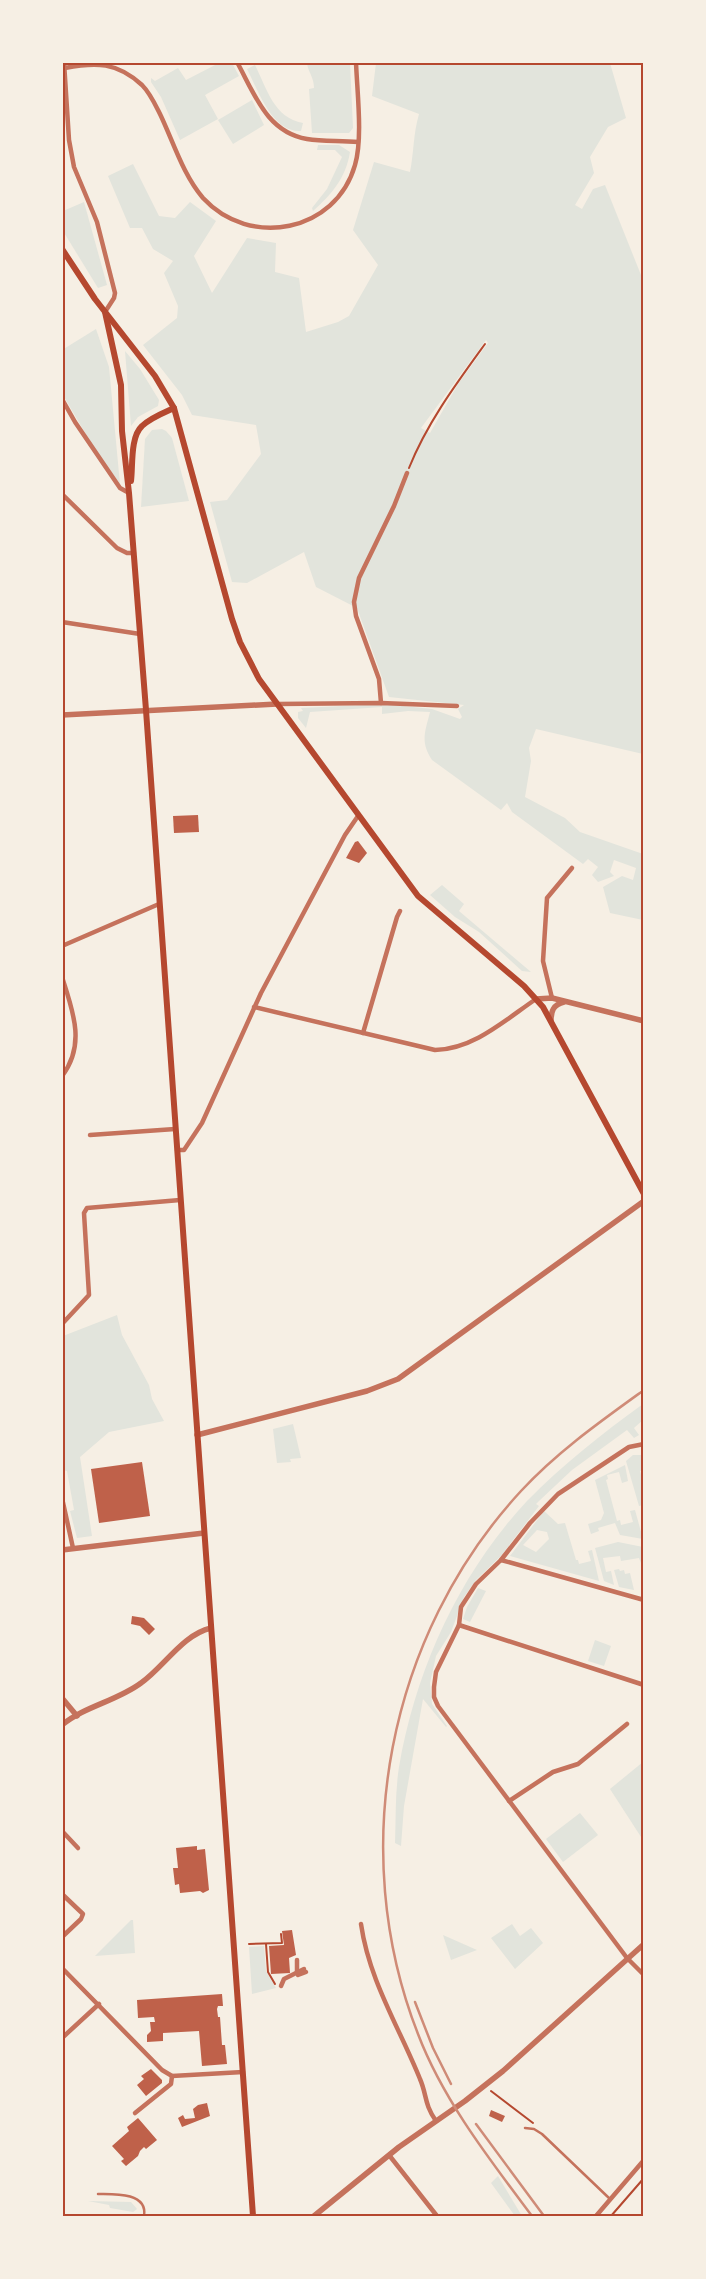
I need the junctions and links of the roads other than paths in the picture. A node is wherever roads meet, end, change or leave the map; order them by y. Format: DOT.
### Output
graph roads {
  1 [pos="64,62"];
  2 [pos="237,62"];
  3 [pos="356,62"];
  4 [pos="65,68"];
  5 [pos="358,142"];
  6 [pos="62,249"];
  7 [pos="104,312"];
  8 [pos="62,399"];
  9 [pos="174,408"];
  10 [pos="407,473"];
  11 [pos="130,493"];
  12 [pos="62,494"];
  13 [pos="134,553"];
  14 [pos="62,622"];
  15 [pos="140,634"];
  16 [pos="381,703"];
  17 [pos="277,704"];
  18 [pos="457,706"];
  19 [pos="146,710"];
  20 [pos="62,714"];
  21 [pos="358,816"];
  22 [pos="572,868"];
  23 [pos="159,904"];
  24 [pos="400,911"];
  25 [pos="62,946"];
  26 [pos="62,977"];
  27 [pos="536,998"];
  28 [pos="552,998"];
  29 [pos="564,1002"];
  30 [pos="254,1007"];
  31 [pos="644,1020"];
  32 [pos="552,1021"];
  33 [pos="363,1033"];
  34 [pos="62,1076"];
  35 [pos="175,1129"];
  36 [pos="90,1135"];
  37 [pos="177,1150"];
  38 [pos="644,1194"];
  39 [pos="180,1200"];
  40 [pos="644,1201"];
  41 [pos="62,1324"];
  42 [pos="197,1435"];
  43 [pos="644,1444"];
  44 [pos="62,1498"];
  45 [pos="204,1533"];
  46 [pos="73,1548"];
  47 [pos="62,1550"];
  48 [pos="501,1560"];
  49 [pos="644,1600"];
  50 [pos="459,1626"];
  51 [pos="210,1628"];
  52 [pos="644,1686"];
  53 [pos="62,1698"];
  54 [pos="77,1716"];
  55 [pos="626,1724"];
  56 [pos="62,1726"];
  57 [pos="509,1801"];
  58 [pos="62,1831"];
  59 [pos="78,1848"];
  60 [pos="62,1894"];
  61 [pos="361,1924"];
  62 [pos="62,1937"];
  63 [pos="644,1944"];
  64 [pos="627,1958"];
  65 [pos="297,1960"];
  66 [pos="62,1968"];
  67 [pos="305,1971"];
  68 [pos="295,1975"];
  69 [pos="644,1975"];
  70 [pos="280,1987"];
  71 [pos="99,2004"];
  72 [pos="62,2038"];
  73 [pos="243,2072"];
  74 [pos="172,2076"];
  75 [pos="135,2113"];
  76 [pos="436,2121"];
  77 [pos="525,2128"];
  78 [pos="389,2156"];
  79 [pos="644,2160"];
  80 [pos="98,2194"];
  81 [pos="610,2199"];
  82 [pos="144,2216"];
  83 [pos="253,2216"];
  84 [pos="314,2216"];
  85 [pos="437,2216"];
  86 [pos="596,2216"];
  1 -- 4 [label="street"];
  2 -- 5 [label="street"];
  3 -- 5 [label="street"];
  4 -- 5 [label="street"];
  4 -- 7 [label="street"];
  6 -- 7 [label="main road"];
  7 -- 9 [label="main road"];
  7 -- 11 [label="main road"];
  8 -- 11 [label="street"];
  9 -- 11 [label="main road"];
  9 -- 17 [label="main road"];
  10 -- 16 [label="street"];
  11 -- 13 [label="main road"];
  12 -- 13 [label="street"];
  13 -- 15 [label="main road"];
  14 -- 15 [label="street"];
  15 -- 19 [label="main road"];
  16 -- 17 [label="street"];
  16 -- 18 [label="street"];
  17 -- 19 [label="street"];
  17 -- 21 [label="main road"];
  19 -- 20 [label="street"];
  19 -- 23 [label="main road"];
  21 -- 27 [label="main road"];
  21 -- 30 [label="street"];
  22 -- 28 [label="street"];
  23 -- 25 [label="street"];
  23 -- 35 [label="main road"];
  24 -- 33 [label="street"];
  26 -- 34 [label="street"];
  27 -- 28 [label="street"];
  27 -- 32 [label="main road"];
  27 -- 33 [label="street"];
  28 -- 29 [label="street"];
  29 -- 31 [label="street"];
  29 -- 32 [label="street"];
  30 -- 33 [label="street"];
  30 -- 37 [label="street"];
  32 -- 38 [label="main road"];
  35 -- 36 [label="street"];
  35 -- 37 [label="main road"];
  37 -- 39 [label="main road"];
  39 -- 41 [label="street"];
  39 -- 42 [label="main road"];
  40 -- 42 [label="street"];
  42 -- 45 [label="main road"];
  43 -- 48 [label="street"];
  44 -- 46 [label="street"];
  45 -- 46 [label="street"];
  45 -- 51 [label="main road"];
  46 -- 47 [label="street"];
  48 -- 49 [label="street"];
  48 -- 50 [label="street"];
  50 -- 52 [label="street"];
  50 -- 57 [label="street"];
  51 -- 54 [label="street"];
  51 -- 73 [label="main road"];
  53 -- 54 [label="street"];
  54 -- 56 [label="street"];
  55 -- 57 [label="street"];
  57 -- 64 [label="street"];
  58 -- 59 [label="street"];
  60 -- 62 [label="street"];
  61 -- 76 [label="street"];
  63 -- 64 [label="street"];
  64 -- 69 [label="street"];
  64 -- 76 [label="street"];
  65 -- 68 [label="street"];
  66 -- 71 [label="street"];
  67 -- 68 [label="street"];
  68 -- 70 [label="street"];
  71 -- 72 [label="street"];
  71 -- 74 [label="street"];
  73 -- 74 [label="street"];
  73 -- 83 [label="main road"];
  74 -- 75 [label="street"];
  76 -- 78 [label="street"];
  77 -- 81 [label="lane"];
  78 -- 84 [label="street"];
  78 -- 85 [label="street"];
  79 -- 81 [label="street"];
  80 -- 82 [label="lane"];
  81 -- 86 [label="street"];
}
